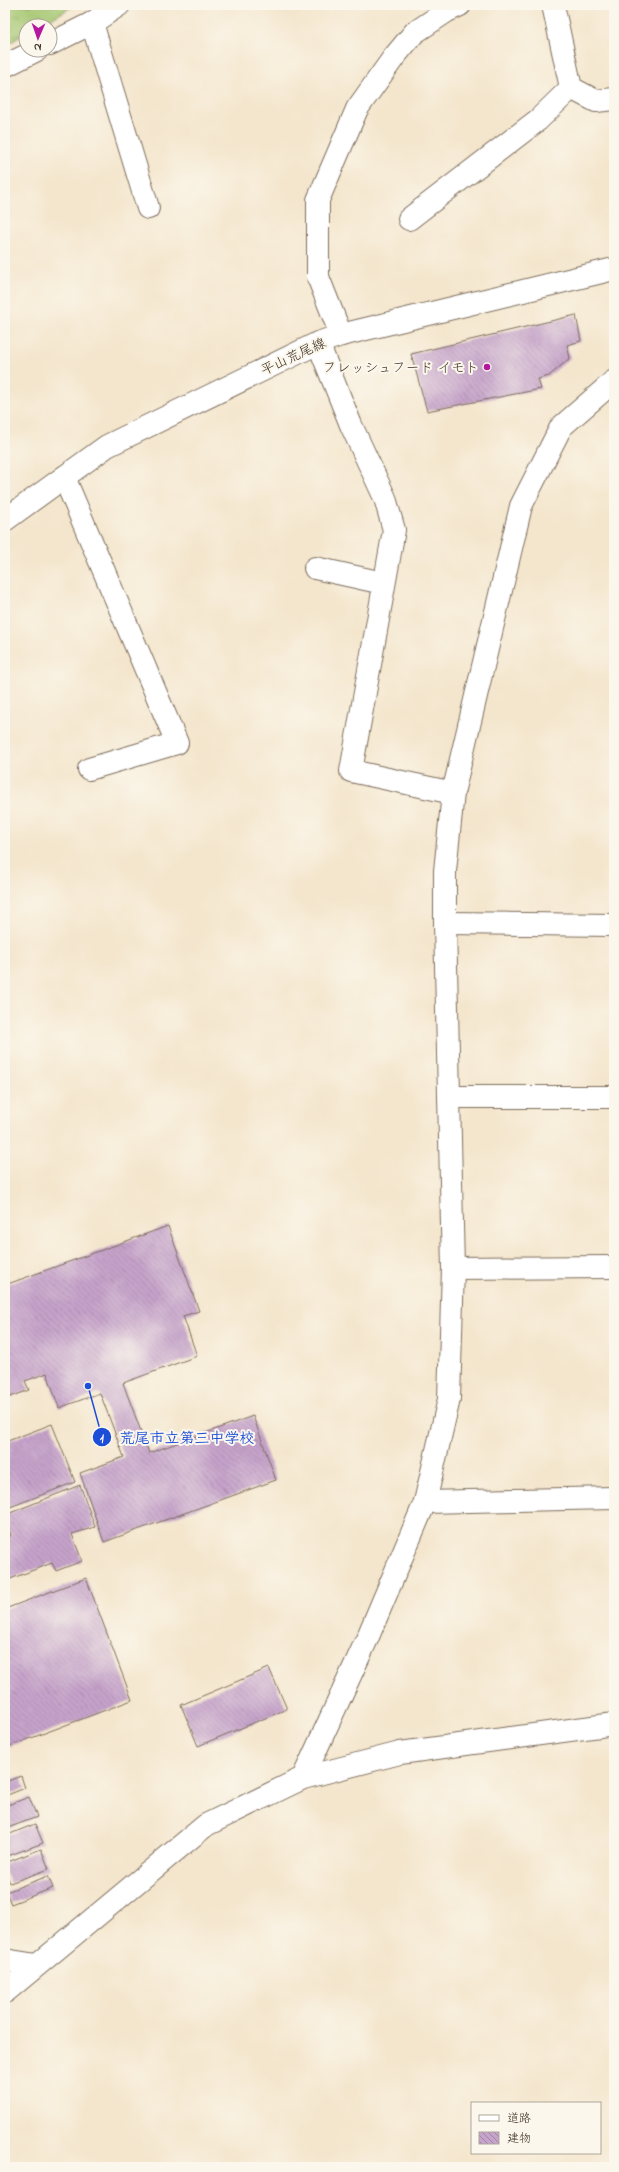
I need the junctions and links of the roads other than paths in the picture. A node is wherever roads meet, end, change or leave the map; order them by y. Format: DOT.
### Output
graph roads {
  1 [pos="119,5"];
  2 [pos="460,5"];
  3 [pos="553,5"];
  4 [pos="92,23"];
  5 [pos="58,40"];
  6 [pos="21,58"];
  7 [pos="5,66"];
  8 [pos="571,88"];
  9 [pos="614,99"];
  10 [pos="148,208"];
  11 [pos="409,219"];
  12 [pos="614,269"];
  13 [pos="341,335"];
  14 [pos="318,342"];
  15 [pos="614,381"];
  16 [pos="64,477"];
  17 [pos="5,520"];
  18 [pos="315,568"];
  19 [pos="383,583"];
  20 [pos="89,769"];
  21 [pos="453,793"];
  22 [pos="445,923"];
  23 [pos="614,925"];
  24 [pos="449,1097"];
  25 [pos="614,1097"];
  26 [pos="614,1267"];
  27 [pos="453,1268"];
  28 [pos="614,1498"];
  29 [pos="425,1502"];
  30 [pos="614,1724"];
  31 [pos="303,1778"];
  32 [pos="5,1960"];
  33 [pos="36,1965"];
  34 [pos="5,1992"];
  1 -- 4 [label="street"];
  2 -- 13 [label="street"];
  3 -- 8 [label="street"];
  4 -- 5 [label="street"];
  4 -- 10 [label="street"];
  6 -- 7 [label="street"];
  8 -- 9 [label="street"];
  8 -- 11 [label="street"];
  12 -- 13 [label="street, 平山荒尾線"];
  13 -- 14 [label="street, 平山荒尾線"];
  14 -- 16 [label="street, 平山荒尾線"];
  14 -- 19 [label="street"];
  15 -- 21 [label="street"];
  16 -- 17 [label="street, 平山荒尾線"];
  16 -- 20 [label="street"];
  18 -- 19 [label="street"];
  19 -- 21 [label="street"];
  21 -- 22 [label="street"];
  22 -- 23 [label="street"];
  22 -- 24 [label="street"];
  24 -- 25 [label="street"];
  24 -- 27 [label="street"];
  26 -- 27 [label="street"];
  27 -- 29 [label="street"];
  28 -- 29 [label="street"];
  29 -- 31 [label="street"];
  30 -- 31 [label="street"];
  31 -- 33 [label="street"];
  32 -- 33 [label="street"];
  33 -- 34 [label="street"];
}
